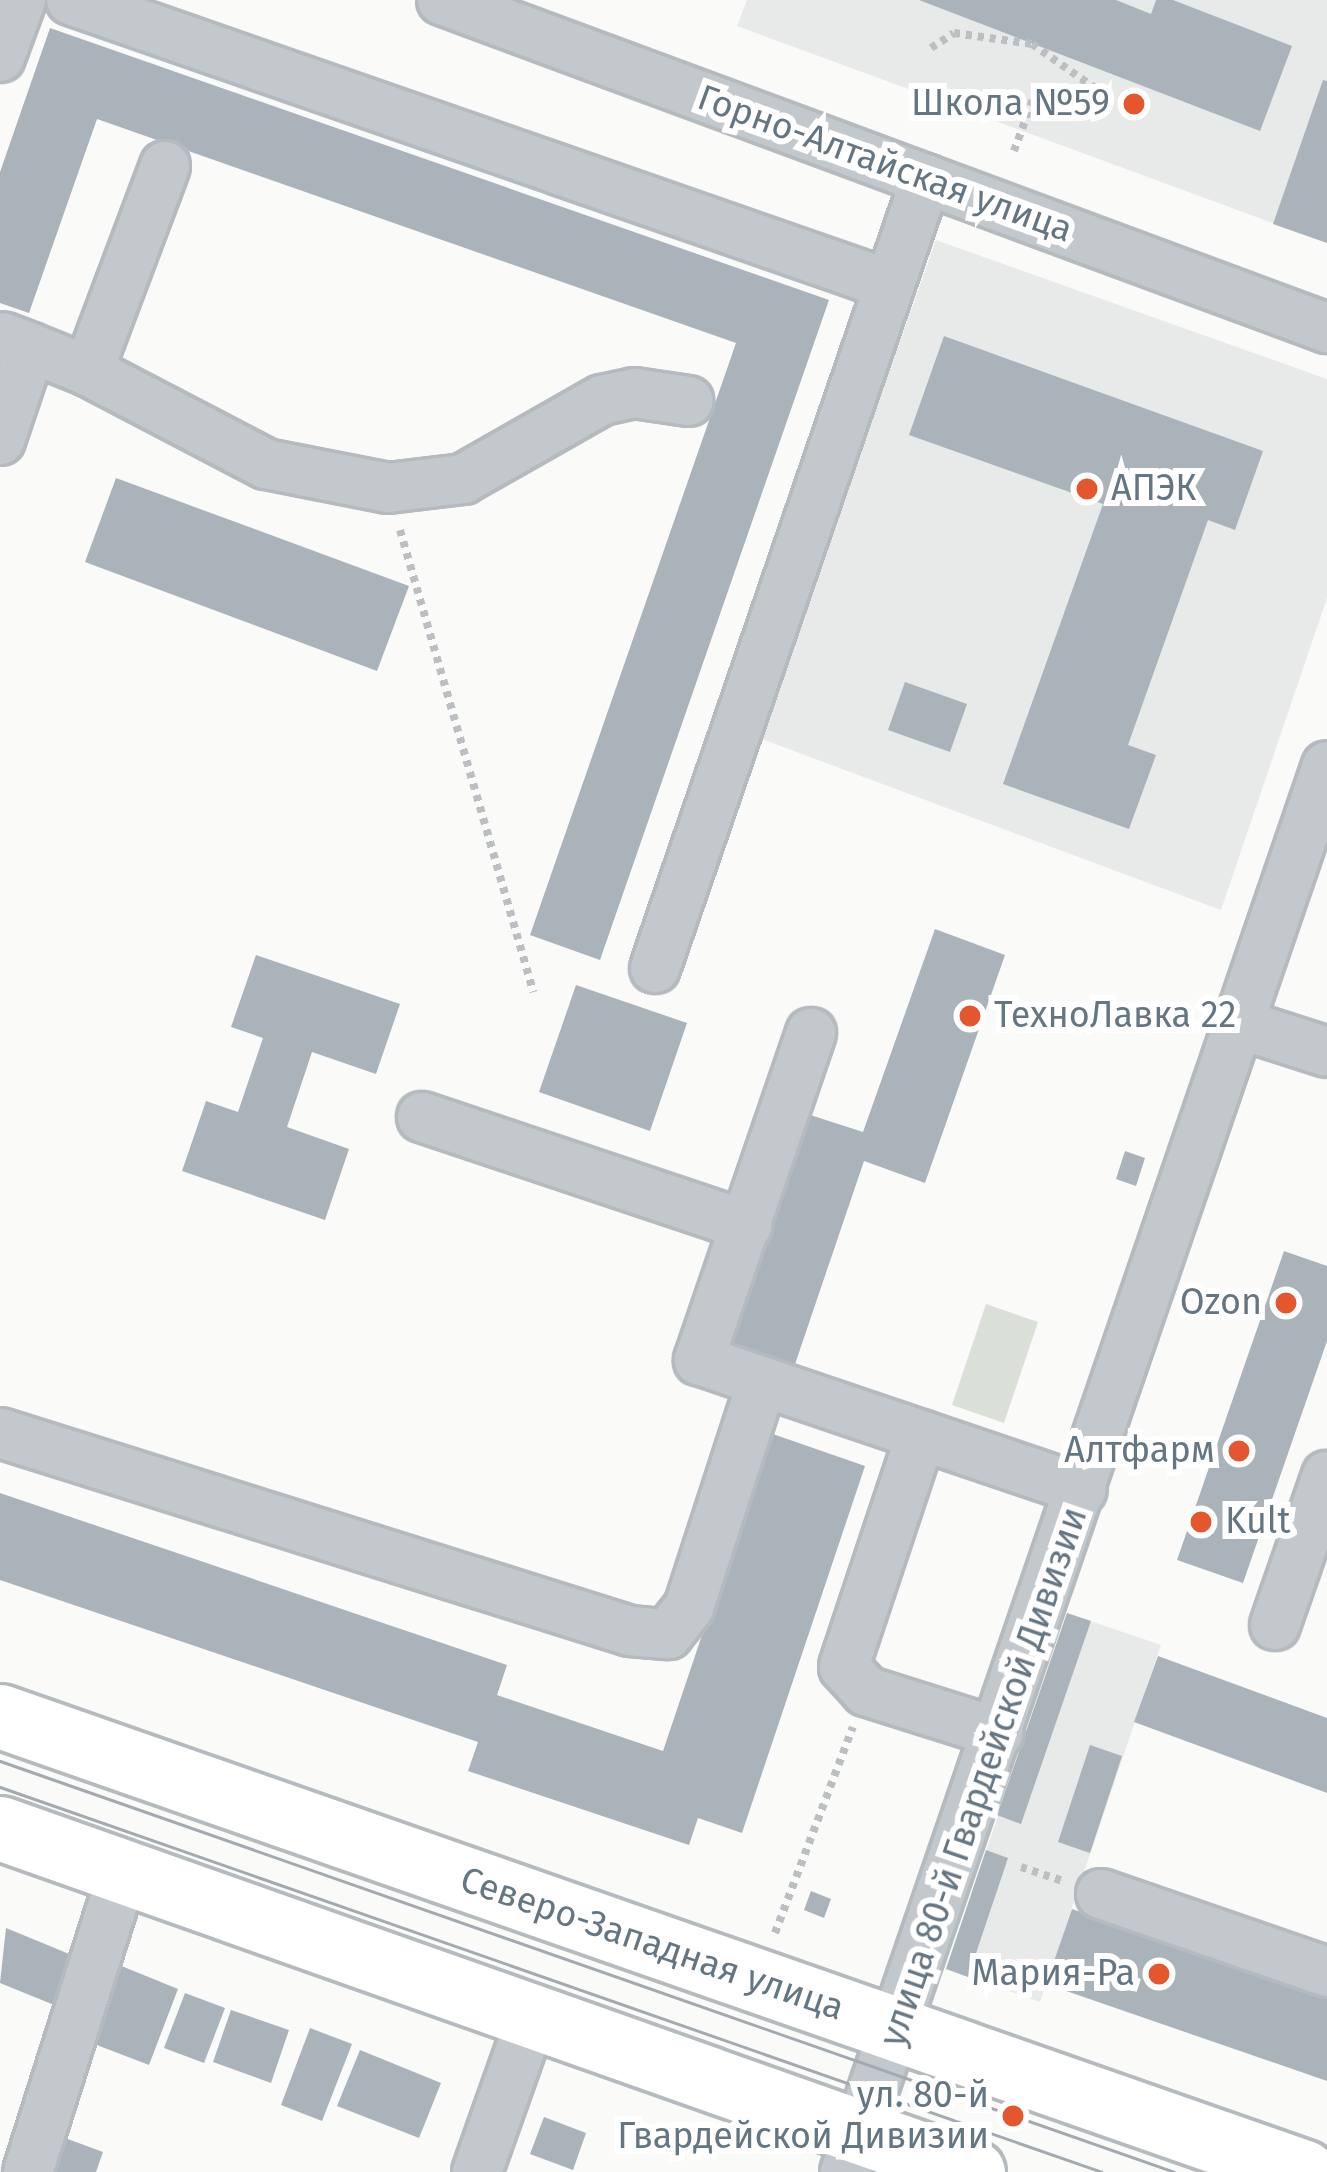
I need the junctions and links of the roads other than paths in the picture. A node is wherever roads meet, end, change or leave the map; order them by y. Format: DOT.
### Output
graph roads {
  1 [pos="21,0"];
  2 [pos="71,0"];
  3 [pos="442,0"];
  4 [pos="493,9"];
  5 [pos="0,57"];
  6 [pos="165,166"];
  7 [pos="926,179"];
  8 [pos="890,286"];
  9 [pos="1327,328"];
  10 [pos="15,342"];
  11 [pos="88,371"];
  12 [pos="688,401"];
  13 [pos="0,440"];
  14 [pos="1327,766"];
  15 [pos="656,968"];
  16 [pos="1240,1024"];
  17 [pos="811,1033"];
  18 [pos="1327,1052"];
  19 [pos="422,1117"];
  20 [pos="747,1226"];
  21 [pos="762,1382"];
  22 [pos="0,1433"];
  23 [pos="921,1435"];
  24 [pos="1327,1475"];
  25 [pos="1082,1490"];
  26 [pos="1275,1625"];
  27 [pos="0,1716"];
  28 [pos="999,1733"];
  29 [pos="0,1828"];
  30 [pos="124,1872"];
  31 [pos="1102,1894"];
  32 [pos="1327,1972"];
  33 [pos="532,2017"];
  34 [pos="899,2031"];
  35 [pos="852,2152"];
  36 [pos="28,2172"];
  37 [pos="477,2172"];
  38 [pos="973,2172"];
  39 [pos="1304,2172"];
  1 -- 5 [label="street"];
  2 -- 8 [label="street"];
  3 -- 4 [label="street, Горно-Алтайская улица"];
  4 -- 7 [label="street, Горно-Алтайская улица"];
  6 -- 11 [label="street"];
  7 -- 8 [label="street"];
  7 -- 9 [label="street, Горно-Алтайская улица"];
  8 -- 15 [label="street"];
  10 -- 11 [label="street"];
  10 -- 13 [label="street"];
  11 -- 12 [label="street"];
  14 -- 16 [label="street, улица 80-й Гвардейской Дивизии"];
  16 -- 18 [label="street"];
  16 -- 25 [label="street, улица 80-й Гвардейской Дивизии"];
  17 -- 20 [label="street"];
  19 -- 20 [label="street"];
  20 -- 21 [label="street"];
  21 -- 22 [label="street"];
  21 -- 23 [label="street"];
  23 -- 25 [label="street"];
  23 -- 28 [label="street"];
  24 -- 26 [label="street"];
  25 -- 28 [label="street, улица 80-й Гвардейской Дивизии"];
  27 -- 34 [label="main road, Северо-Западная улица"];
  28 -- 34 [label="street, улица 80-й Гвардейской Дивизии"];
  29 -- 30 [label="main road"];
  30 -- 33 [label="main road"];
  30 -- 36 [label="street"];
  31 -- 32 [label="street"];
  33 -- 35 [label="main road"];
  33 -- 37 [label="street"];
  34 -- 35 [label="street, улица 80-й Гвардейской Дивизии"];
  34 -- 39 [label="main road, Северо-Западная улица"];
  35 -- 38 [label="main road"];
}
